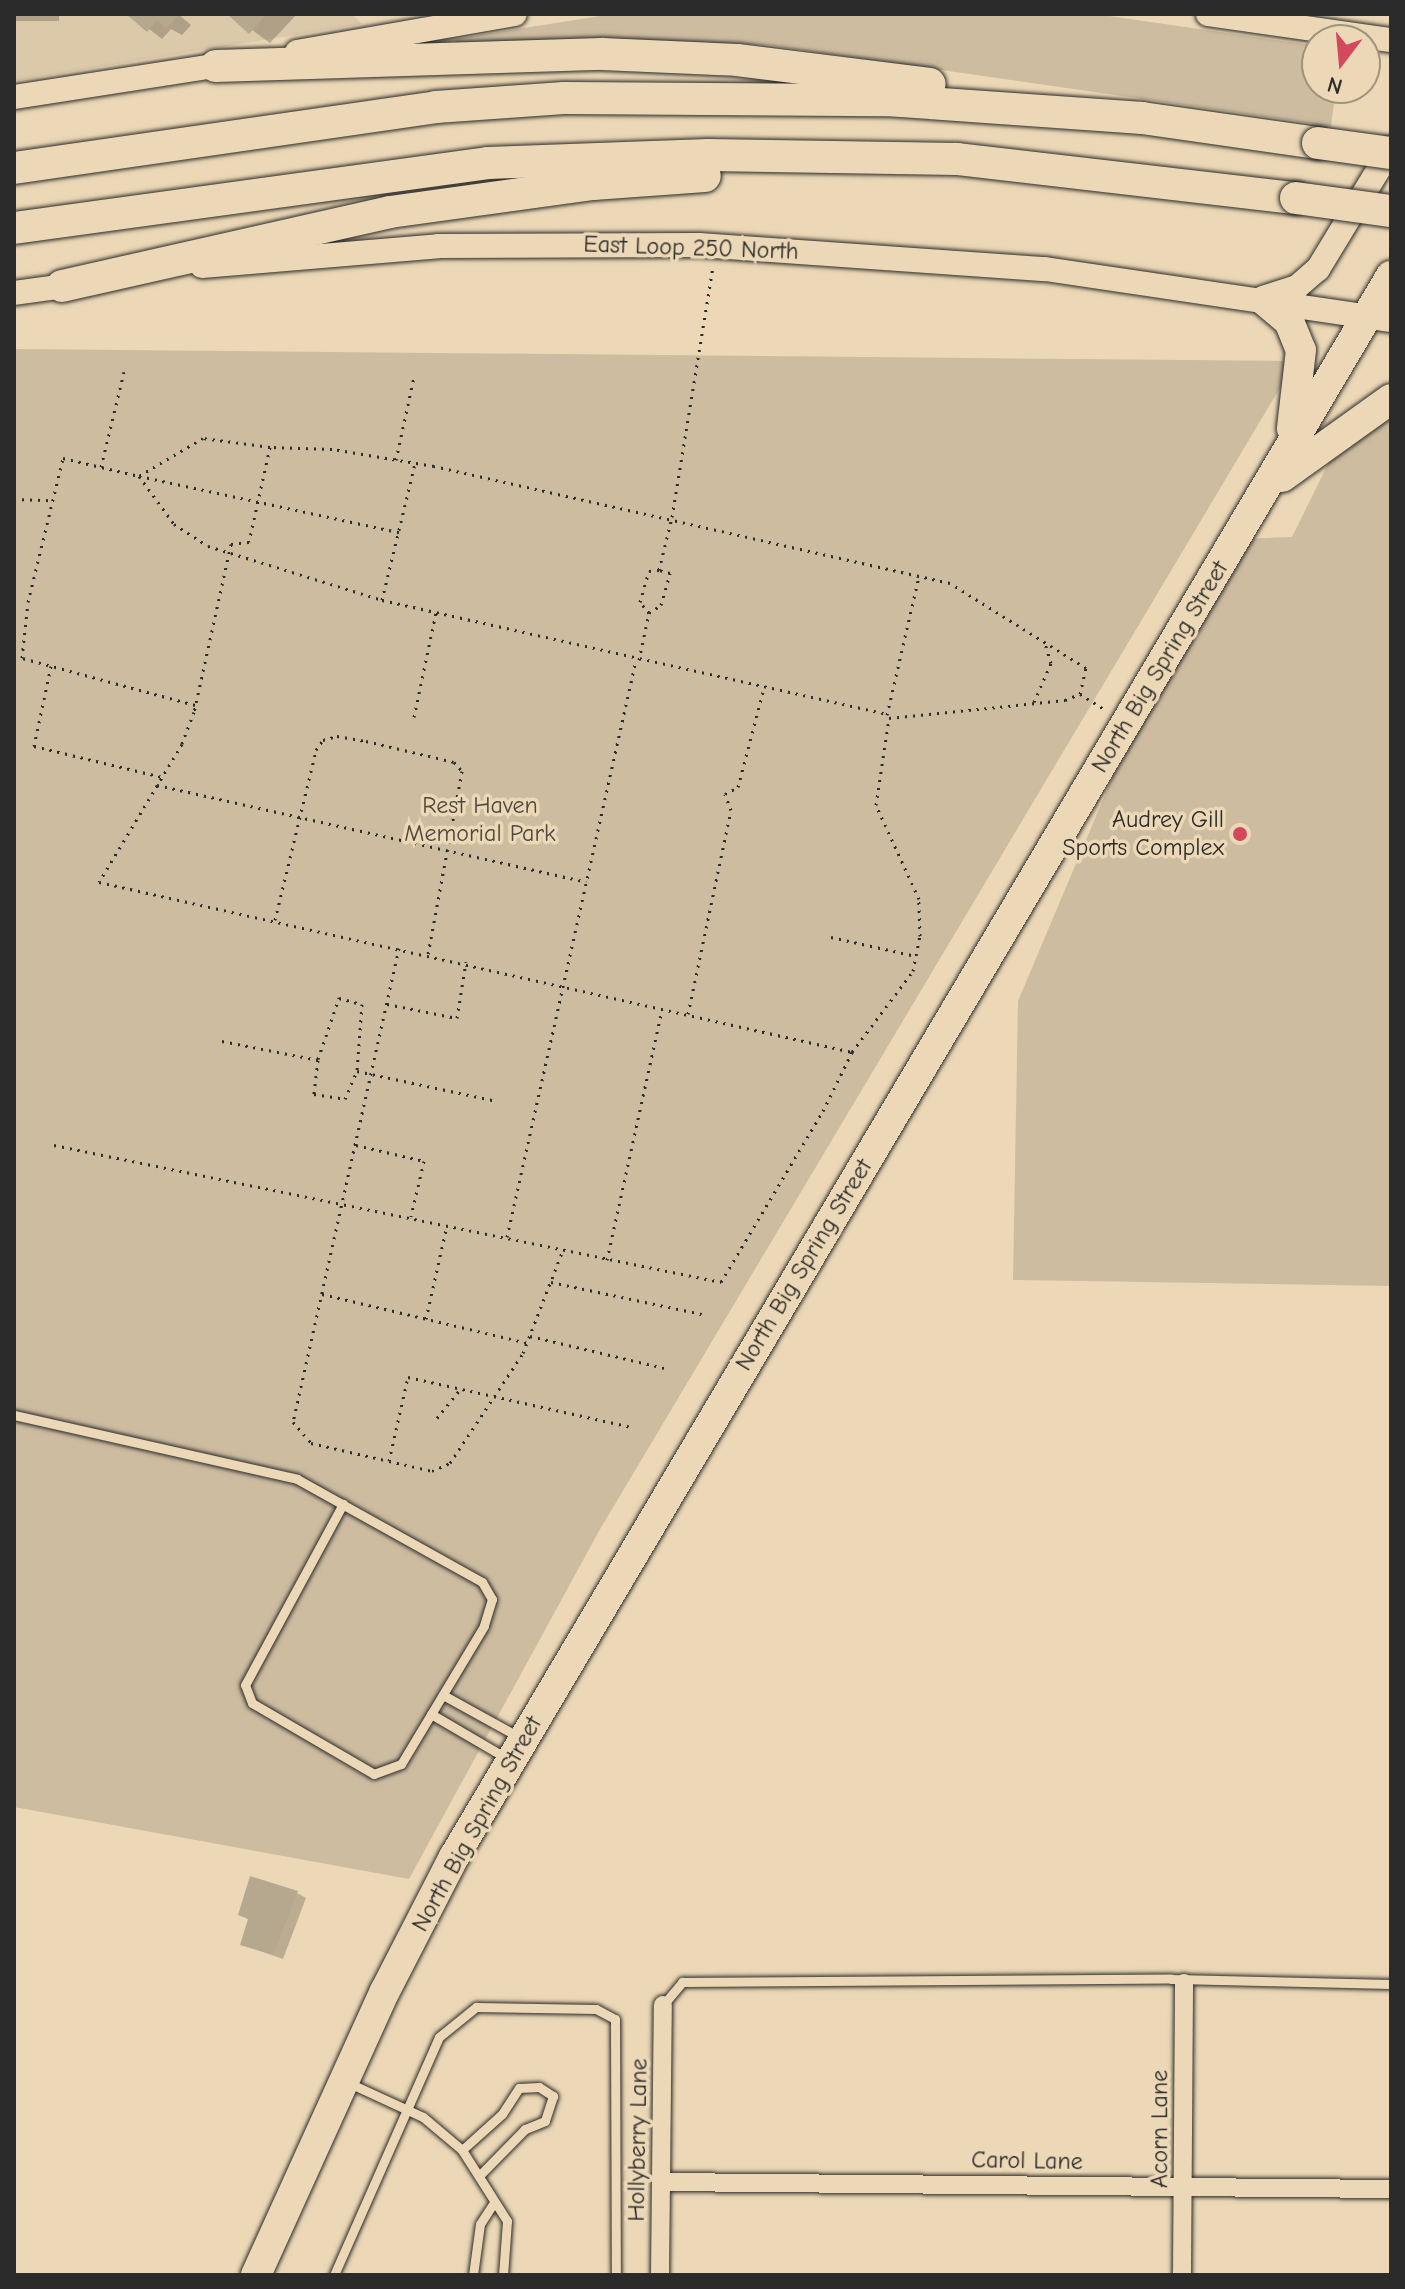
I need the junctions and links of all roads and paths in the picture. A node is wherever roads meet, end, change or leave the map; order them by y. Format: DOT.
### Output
graph roads {
  1 [pos="515,14"];
  2 [pos="1208,14"];
  3 [pos="469,18"];
  4 [pos="1305,21"];
  5 [pos="1390,41"];
  6 [pos="216,66"];
  7 [pos="14,97"];
  8 [pos="1142,118"];
  9 [pos="1391,151"];
  10 [pos="14,168"];
  11 [pos="1097,174"];
  12 [pos="1391,211"];
  13 [pos="14,228"];
  14 [pos="717,246"];
  15 [pos="1391,276"];
  16 [pos="62,286"];
  17 [pos="14,293"];
  18 [pos="1259,300"];
  19 [pos="1379,318"];
  20 [pos="124,372"];
  21 [pos="414,377"];
  22 [pos="1391,399"];
  23 [pos="270,447"];
  24 [pos="1285,454"];
  25 [pos="396,460"];
  26 [pos="416,463"];
  27 [pos="101,467"];
  28 [pos="139,476"];
  29 [pos="1262,494"];
  30 [pos="14,499"];
  31 [pos="51,500"];
  32 [pos="258,500"];
  33 [pos="672,517"];
  34 [pos="399,532"];
  35 [pos="229,553"];
  36 [pos="659,570"];
  37 [pos="919,576"];
  38 [pos="382,600"];
  39 [pos="436,613"];
  40 [pos="649,613"];
  41 [pos="1044,642"];
  42 [pos="638,660"];
  43 [pos="51,666"];
  44 [pos="764,688"];
  45 [pos="1080,694"];
  46 [pos="1034,702"];
  47 [pos="195,705"];
  48 [pos="888,716"];
  49 [pos="414,717"];
  50 [pos="1126,723"];
  51 [pos="162,777"];
  52 [pos="157,785"];
  53 [pos="300,817"];
  54 [pos="449,851"];
  55 [pos="586,882"];
  56 [pos="275,920"];
  57 [pos="831,937"];
  58 [pos="399,947"];
  59 [pos="428,954"];
  60 [pos="916,956"];
  61 [pos="466,962"];
  62 [pos="562,985"];
  63 [pos="387,1004"];
  64 [pos="663,1008"];
  65 [pos="688,1014"];
  66 [pos="222,1041"];
  67 [pos="852,1052"];
  68 [pos="318,1060"];
  69 [pos="357,1071"];
  70 [pos="371,1074"];
  71 [pos="497,1101"];
  72 [pos="54,1145"];
  73 [pos="356,1145"];
  74 [pos="343,1202"];
  75 [pos="411,1216"];
  76 [pos="447,1224"];
  77 [pos="507,1237"];
  78 [pos="563,1250"];
  79 [pos="607,1260"];
  80 [pos="551,1282"];
  81 [pos="322,1294"];
  82 [pos="702,1314"];
  83 [pos="426,1319"];
  84 [pos="530,1336"];
  85 [pos="527,1343"];
  86 [pos="669,1369"];
  87 [pos="460,1390"];
  88 [pos="494,1398"];
  89 [pos="14,1415"];
  90 [pos="437,1418"];
  91 [pos="632,1427"];
  92 [pos="389,1461"];
  93 [pos="343,1504"];
  94 [pos="443,1695"];
  95 [pos="431,1714"];
  96 [pos="517,1750"];
  97 [pos="1184,1983"];
  98 [pos="1391,1984"];
  99 [pos="663,2005"];
  100 [pos="343,2080"];
  101 [pos="404,2108"];
  102 [pos="462,2150"];
  103 [pos="480,2175"];
  104 [pos="662,2182"];
  105 [pos="1183,2187"];
  106 [pos="1391,2189"];
  107 [pos="493,2204"];
  108 [pos="256,2275"];
  109 [pos="334,2275"];
  110 [pos="473,2275"];
  111 [pos="503,2275"];
  112 [pos="616,2275"];
  113 [pos="660,2275"];
  114 [pos="1182,2275"];
  1 -- 3 [label="main road"];
  2 -- 4 [label="main road"];
  3 -- 6 [label="main road"];
  4 -- 5 [label="main road"];
  6 -- 7 [label="main road"];
  6 -- 8 [label="highway"];
  8 -- 9 [label="highway, bridge"];
  8 -- 10 [label="highway"];
  9 -- 18 [label="main road"];
  11 -- 12 [label="highway, bridge"];
  11 -- 13 [label="highway"];
  11 -- 16 [label="highway"];
  14 -- 16 [label="main road, East Loop 250 North"];
  14 -- 18 [label="main road, East Loop 250 North"];
  14 -- 33 [label="path"];
  15 -- 19 [label="highway, North Big Spring Street"];
  16 -- 17 [label="main road, East Loop 250 North"];
  18 -- 19 [label="main road, East Loop 250 North"];
  18 -- 24 [label="highway"];
  19 -- 24 [label="highway, North Big Spring Street"];
  20 -- 27 [label="path"];
  21 -- 25 [label="path"];
  22 -- 29 [label="highway"];
  23 -- 25 [label="path"];
  23 -- 28 [label="path"];
  23 -- 32 [label="path"];
  24 -- 29 [label="highway, North Big Spring Street"];
  25 -- 26 [label="path"];
  26 -- 33 [label="path"];
  26 -- 34 [label="path"];
  27 -- 28 [label="path"];
  27 -- 31 [label="path"];
  28 -- 32 [label="path"];
  28 -- 35 [label="path"];
  29 -- 50 [label="highway, North Big Spring Street"];
  30 -- 31 [label="path"];
  31 -- 43 [label="path"];
  32 -- 34 [label="path"];
  32 -- 35 [label="path"];
  33 -- 36 [label="path"];
  33 -- 37 [label="path"];
  34 -- 38 [label="path"];
  35 -- 38 [label="path"];
  35 -- 47 [label="path"];
  36 -- 40 [label="path"];
  36 -- 40 [label="path"];
  37 -- 41 [label="path"];
  37 -- 48 [label="path"];
  38 -- 39 [label="path"];
  39 -- 42 [label="path"];
  39 -- 49 [label="path"];
  40 -- 42 [label="path"];
  41 -- 45 [label="path"];
  41 -- 46 [label="path"];
  42 -- 44 [label="path"];
  42 -- 55 [label="path"];
  43 -- 47 [label="path"];
  43 -- 51 [label="path"];
  44 -- 48 [label="path"];
  44 -- 65 [label="path"];
  45 -- 46 [label="path"];
  45 -- 50 [label="path"];
  46 -- 48 [label="path"];
  47 -- 51 [label="path"];
  48 -- 60 [label="path"];
  50 -- 96 [label="highway, North Big Spring Street"];
  51 -- 52 [label="path"];
  52 -- 53 [label="path"];
  52 -- 56 [label="path"];
  53 -- 54 [label="path"];
  53 -- 54 [label="path"];
  53 -- 56 [label="path"];
  54 -- 55 [label="path"];
  54 -- 59 [label="path"];
  55 -- 62 [label="path"];
  56 -- 58 [label="path"];
  57 -- 60 [label="path"];
  58 -- 59 [label="path"];
  58 -- 63 [label="path"];
  59 -- 61 [label="path"];
  60 -- 67 [label="path"];
  61 -- 62 [label="path"];
  61 -- 63 [label="path"];
  62 -- 64 [label="path"];
  62 -- 77 [label="path"];
  63 -- 70 [label="path"];
  64 -- 65 [label="path"];
  64 -- 79 [label="path"];
  65 -- 67 [label="path"];
  66 -- 68 [label="path"];
  67 -- 79 [label="path"];
  68 -- 69 [label="path"];
  68 -- 69 [label="path"];
  69 -- 70 [label="path"];
  70 -- 71 [label="path"];
  70 -- 73 [label="path"];
  72 -- 74 [label="path"];
  73 -- 74 [label="path"];
  73 -- 75 [label="path"];
  74 -- 75 [label="path"];
  74 -- 81 [label="path"];
  75 -- 76 [label="path"];
  76 -- 77 [label="path"];
  76 -- 83 [label="path"];
  77 -- 78 [label="path"];
  78 -- 79 [label="path"];
  78 -- 80 [label="path"];
  80 -- 82 [label="path"];
  80 -- 84 [label="path"];
  81 -- 83 [label="path"];
  81 -- 92 [label="path"];
  83 -- 85 [label="path"];
  84 -- 85 [label="path"];
  84 -- 86 [label="path"];
  85 -- 88 [label="path"];
  87 -- 88 [label="path"];
  87 -- 90 [label="path"];
  87 -- 92 [label="path"];
  88 -- 91 [label="path"];
  88 -- 92 [label="path"];
  89 -- 93 [label="lane"];
  93 -- 94 [label="lane"];
  93 -- 95 [label="lane"];
  94 -- 95 [label="lane"];
  94 -- 96 [label="lane"];
  95 -- 96 [label="lane"];
  96 -- 100 [label="highway, North Big Spring Street"];
  97 -- 98 [label="lane"];
  97 -- 99 [label="lane"];
  97 -- 105 [label="street, Acorn Lane"];
  99 -- 104 [label="street, Hollyberry Lane"];
  100 -- 101 [label="lane"];
  100 -- 108 [label="highway, North Big Spring Street"];
  101 -- 102 [label="lane"];
  101 -- 109 [label="lane"];
  101 -- 112 [label="lane"];
  102 -- 103 [label="lane"];
  102 -- 103 [label="lane"];
  103 -- 107 [label="lane"];
  104 -- 105 [label="street, Carol Lane"];
  104 -- 113 [label="street, Hollyberry Lane"];
  105 -- 106 [label="street, Carol Lane"];
  105 -- 114 [label="street, Acorn Lane"];
  107 -- 110 [label="lane"];
  107 -- 111 [label="lane"];
}
